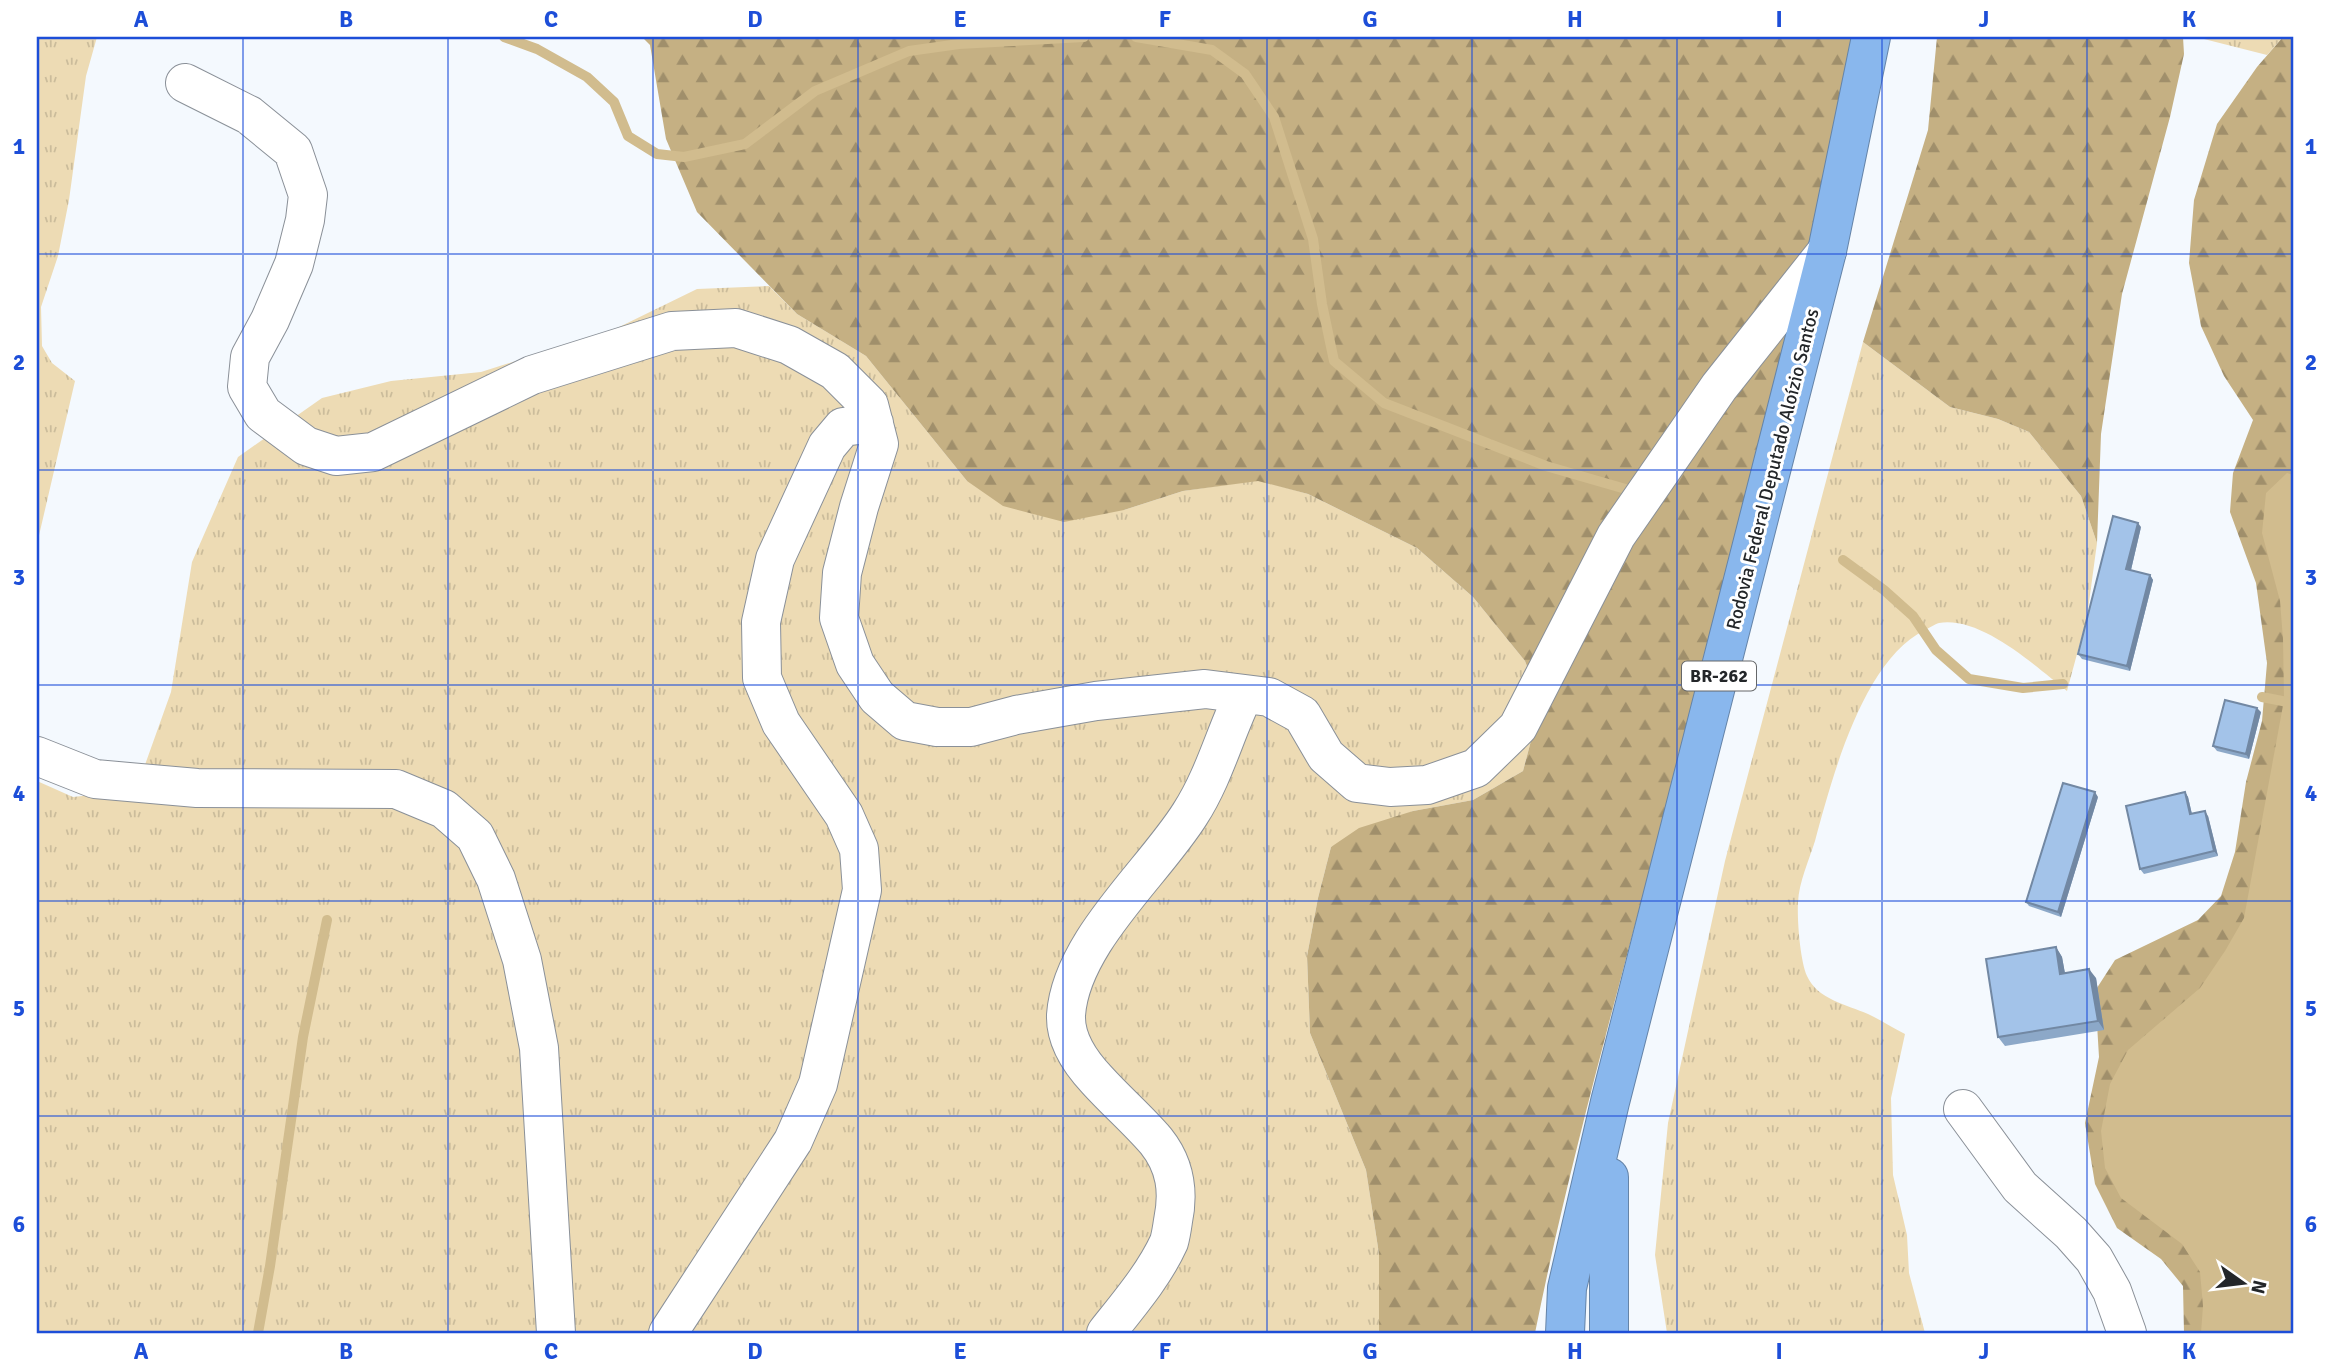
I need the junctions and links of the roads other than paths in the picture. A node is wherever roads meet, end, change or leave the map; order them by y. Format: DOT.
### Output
graph roads {
  1 [pos="1871,37"];
  2 [pos="185,83"];
  3 [pos="1827,251"];
  4 [pos="874,423"];
  5 [pos="1244,694"];
  6 [pos="37,756"];
  7 [pos="1610,1102"];
  8 [pos="1963,1109"];
  9 [pos="556,1333"];
  10 [pos="668,1333"];
  11 [pos="1106,1333"];
  12 [pos="1565,1333"];
  13 [pos="1609,1333"];
  14 [pos="2127,1333"];
  1 -- 3 [label="highway, Rodovia Federal Deputado Aloízio Santos / BR-262"];
  2 -- 4 [label="street"];
  3 -- 5 [label="street"];
  3 -- 7 [label="highway, Rodovia Federal Deputado Aloízio Santos / BR-262"];
  4 -- 5 [label="street"];
  4 -- 10 [label="street"];
  5 -- 11 [label="street"];
  6 -- 9 [label="street"];
  7 -- 12 [label="highway, Rodovia Federal Deputado Aloízio Santos / BR-262"];
  7 -- 13 [label="highway, Rodovia Federal Deputado Aloízio Santos / BR-262"];
  8 -- 14 [label="street"];
}
